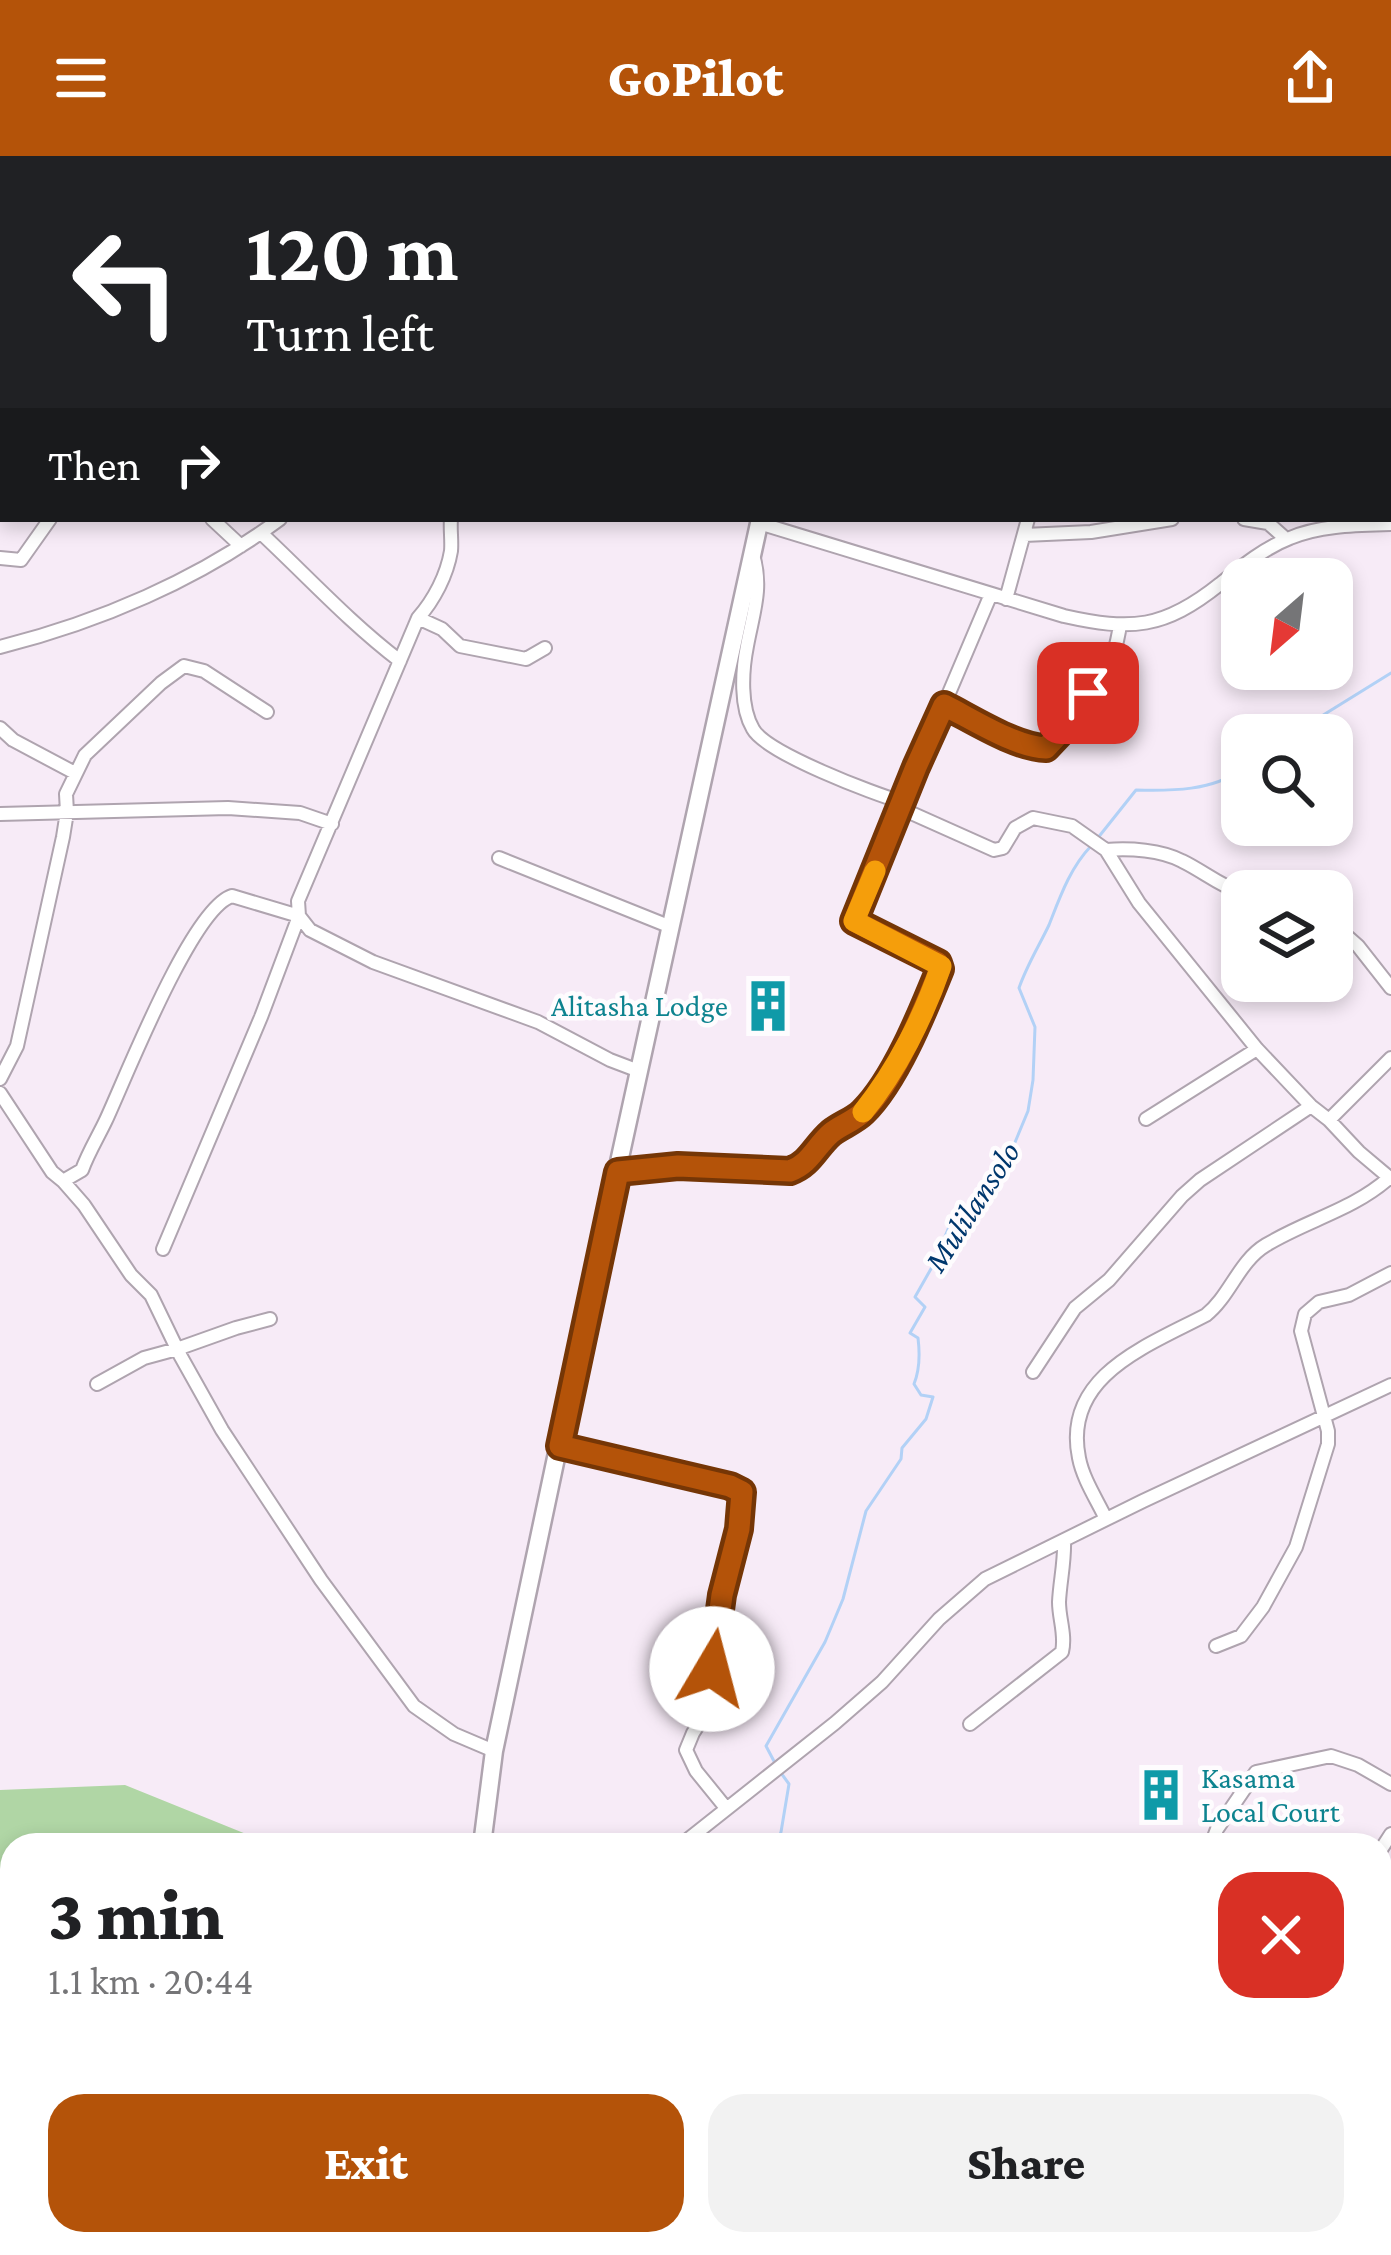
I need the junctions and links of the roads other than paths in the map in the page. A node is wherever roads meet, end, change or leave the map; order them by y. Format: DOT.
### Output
graph roads {
  1 [pos="48,522"];
  2 [pos="215,522"];
  3 [pos="276,522"];
  4 [pos="451,522"];
  5 [pos="760,522"];
  6 [pos="763,522"];
  7 [pos="1027,522"];
  8 [pos="1153,522"];
  9 [pos="1263,522"];
  10 [pos="1391,524"];
  11 [pos="1309,525"];
  12 [pos="261,533"];
  13 [pos="1024,535"];
  14 [pos="1286,539"];
  15 [pos="241,546"];
  16 [pos="752,554"];
  17 [pos="0,558"];
  18 [pos="991,594"];
  19 [pos="1006,598"];
  20 [pos="418,618"];
  21 [pos="1120,626"];
  22 [pos="0,646"];
  23 [pos="544,649"];
  24 [pos="400,661"];
  25 [pos="944,705"];
  26 [pos="267,712"];
  27 [pos="0,728"];
  28 [pos="75,773"];
  29 [pos="901,805"];
  30 [pos="67,812"];
  31 [pos="0,814"];
  32 [pos="332,824"];
  33 [pos="1100,844"];
  34 [pos="499,858"];
  35 [pos="1221,882"];
  36 [pos="299,916"];
  37 [pos="671,927"];
  38 [pos="1353,941"];
  39 [pos="1391,988"];
  40 [pos="1257,1049"];
  41 [pos="1391,1058"];
  42 [pos="639,1071"];
  43 [pos="0,1079"];
  44 [pos="0,1093"];
  45 [pos="1310,1106"];
  46 [pos="1146,1119"];
  47 [pos="1329,1120"];
  48 [pos="618,1172"];
  49 [pos="1390,1179"];
  50 [pos="63,1181"];
  51 [pos="163,1250"];
  52 [pos="1391,1273"];
  53 [pos="270,1319"];
  54 [pos="177,1349"];
  55 [pos="1033,1372"];
  56 [pos="97,1384"];
  57 [pos="1391,1385"];
  58 [pos="1324,1416"];
  59 [pos="560,1446"];
  60 [pos="1106,1519"];
  61 [pos="1064,1540"];
  62 [pos="1216,1646"];
  63 [pos="970,1724"];
  64 [pos="494,1750"];
  65 [pos="1391,1784"];
  66 [pos="726,1808"];
  67 [pos="484,1833"];
  68 [pos="696,1833"];
  69 [pos="1215,1833"];
  1 -- 17 [label="street"];
  2 -- 15 [label="street"];
  3 -- 12 [label="street"];
  4 -- 20 [label="street"];
  5 -- 16 [label="main road"];
  6 -- 18 [label="street"];
  7 -- 13 [label="street"];
  8 -- 13 [label="street"];
  9 -- 14 [label="street"];
  10 -- 11 [label="street"];
  11 -- 14 [label="street"];
  12 -- 15 [label="street"];
  12 -- 24 [label="street"];
  13 -- 19 [label="street"];
  14 -- 21 [label="street"];
  15 -- 22 [label="street"];
  16 -- 29 [label="street"];
  16 -- 37 [label="main road"];
  18 -- 19 [label="street"];
  18 -- 25 [label="street"];
  19 -- 21 [label="street"];
  20 -- 23 [label="street"];
  20 -- 24 [label="street"];
  21 -- 25 [label="street"];
  24 -- 32 [label="street"];
  25 -- 29 [label="street"];
  26 -- 28 [label="street"];
  27 -- 28 [label="street"];
  28 -- 30 [label="street"];
  29 -- 33 [label="street"];
  29 -- 48 [label="street"];
  30 -- 31 [label="street"];
  30 -- 32 [label="street"];
  30 -- 43 [label="street"];
  32 -- 36 [label="street"];
  33 -- 35 [label="street"];
  33 -- 40 [label="street"];
  34 -- 37 [label="street"];
  36 -- 42 [label="street"];
  36 -- 50 [label="street"];
  36 -- 51 [label="street"];
  37 -- 42 [label="main road"];
  38 -- 39 [label="street"];
  40 -- 45 [label="street"];
  40 -- 46 [label="street"];
  41 -- 47 [label="street"];
  42 -- 48 [label="main road"];
  44 -- 50 [label="street"];
  45 -- 47 [label="street"];
  45 -- 55 [label="street"];
  47 -- 49 [label="street"];
  48 -- 59 [label="main road"];
  49 -- 60 [label="street"];
  50 -- 54 [label="street"];
  52 -- 58 [label="street"];
  53 -- 54 [label="street"];
  54 -- 56 [label="street"];
  54 -- 64 [label="street"];
  57 -- 58 [label="street"];
  58 -- 60 [label="street"];
  58 -- 62 [label="street"];
  59 -- 64 [label="main road"];
  59 -- 66 [label="street"];
  60 -- 61 [label="street"];
  61 -- 63 [label="street"];
  61 -- 66 [label="street"];
  64 -- 67 [label="main road"];
  65 -- 69 [label="street"];
  66 -- 68 [label="street"];
}
